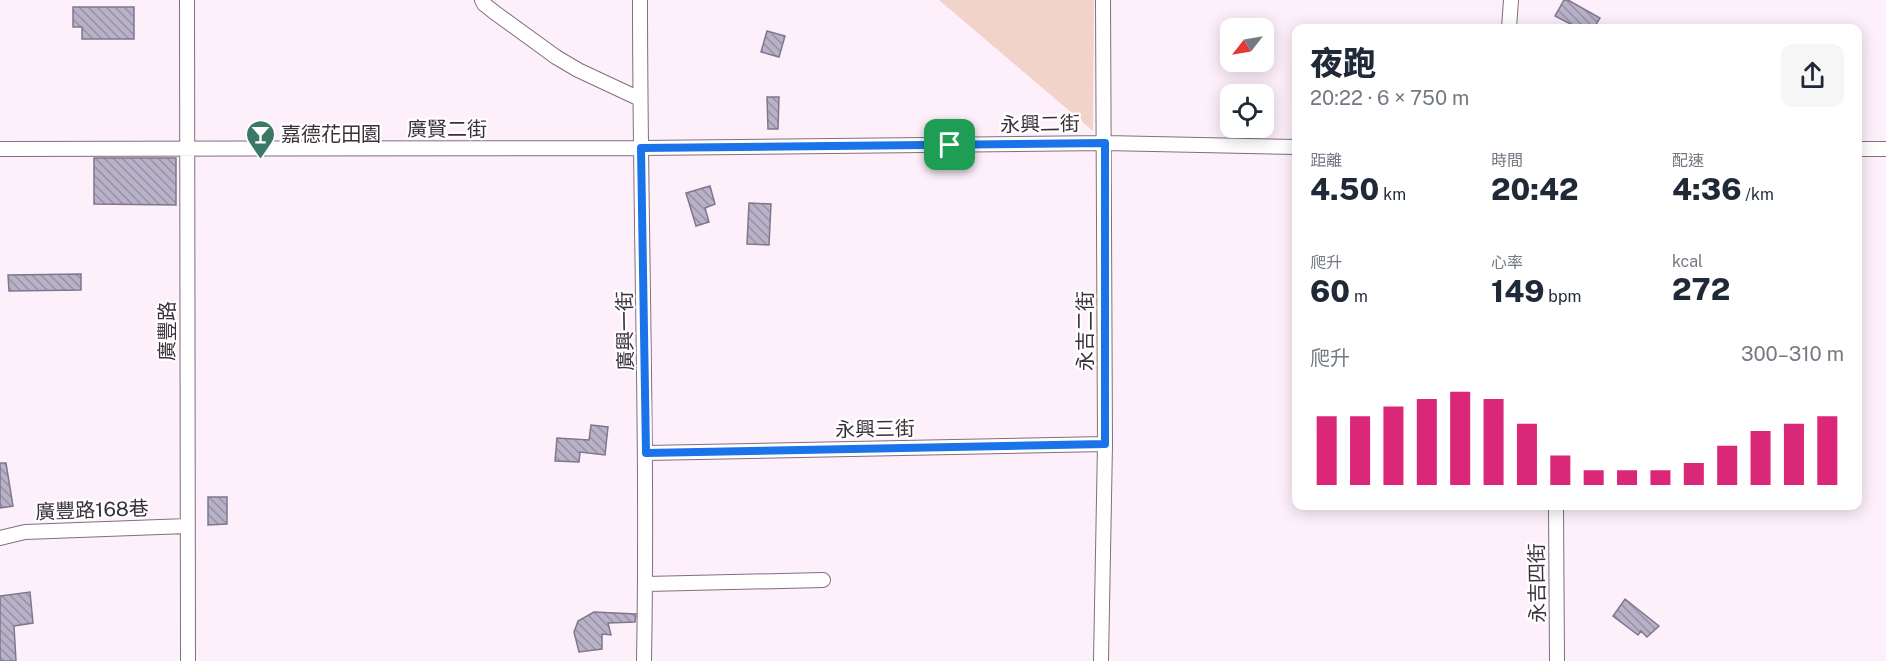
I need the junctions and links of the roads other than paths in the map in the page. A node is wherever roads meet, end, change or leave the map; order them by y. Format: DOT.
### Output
graph roads {
  1 [pos="187,0"];
  2 [pos="482,0"];
  3 [pos="640,0"];
  4 [pos="1103,0"];
  5 [pos="1511,0"];
  6 [pos="1509,24"];
  7 [pos="640,99"];
  8 [pos="1105,143"];
  9 [pos="1292,147"];
  10 [pos="187,148"];
  11 [pos="641,148"];
  12 [pos="0,149"];
  13 [pos="1862,149"];
  14 [pos="1886,149"];
  15 [pos="1105,444"];
  16 [pos="646,453"];
  17 [pos="1556,510"];
  18 [pos="187,526"];
  19 [pos="0,538"];
  20 [pos="823,580"];
  21 [pos="646,584"];
  22 [pos="188,661"];
  23 [pos="645,661"];
  24 [pos="1101,661"];
  25 [pos="1557,661"];
  1 -- 10 [label="street, 廣豐路"];
  2 -- 7 [label="street"];
  3 -- 7 [label="street, 廣興一街"];
  4 -- 8 [label="street, 永吉二街"];
  5 -- 6 [label="street"];
  7 -- 11 [label="street, 廣興一街"];
  8 -- 9 [label="street, 永興二街"];
  8 -- 11 [label="street, 永興二街"];
  8 -- 15 [label="street, 永吉二街"];
  10 -- 11 [label="street, 廣賢二街"];
  10 -- 12 [label="street, 廣賢二街"];
  10 -- 18 [label="street, 廣豐路"];
  11 -- 16 [label="street, 廣興一街"];
  13 -- 14 [label="street"];
  15 -- 16 [label="street, 永興三街"];
  15 -- 24 [label="street, 永吉二街"];
  16 -- 21 [label="street, 廣興一街"];
  17 -- 25 [label="street, 永吉四街"];
  18 -- 19 [label="street, 廣豐路168巷"];
  18 -- 22 [label="street, 廣豐路"];
  20 -- 21 [label="street"];
  21 -- 23 [label="street, 廣興一街"];
}
